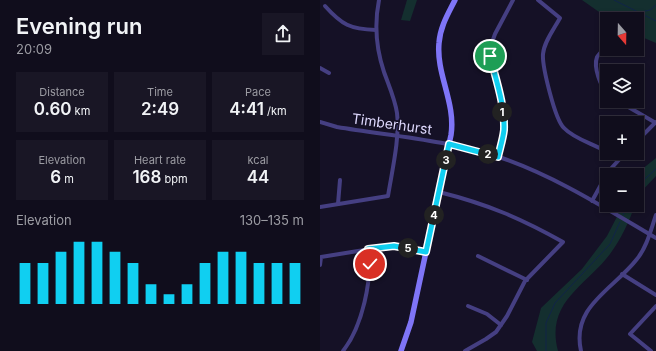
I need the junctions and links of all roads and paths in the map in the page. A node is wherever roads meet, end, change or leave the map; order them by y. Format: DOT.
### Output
graph roads {
  1 [pos="379,0"];
  2 [pos="455,0"];
  3 [pos="512,0"];
  4 [pos="538,0"];
  5 [pos="325,6"];
  6 [pos="376,30"];
  7 [pos="600,53"];
  8 [pos="320,68"];
  9 [pos="330,73"];
  10 [pos="600,79"];
  11 [pos="631,108"];
  12 [pos="320,122"];
  13 [pos="656,122"];
  14 [pos="644,134"];
  15 [pos="397,136"];
  16 [pos="449,144"];
  17 [pos="600,148"];
  18 [pos="498,157"];
  19 [pos="618,160"];
  20 [pos="340,180"];
  21 [pos="439,192"];
  22 [pos="592,201"];
  23 [pos="338,204"];
  24 [pos="320,207"];
  25 [pos="656,214"];
  26 [pos="649,234"];
  27 [pos="656,238"];
  28 [pos="368,249"];
  29 [pos="426,252"];
  30 [pos="478,256"];
  31 [pos="320,265"];
  32 [pos="622,274"];
  33 [pos="526,280"];
  34 [pos="656,295"];
  35 [pos="468,306"];
  36 [pos="656,306"];
  37 [pos="501,325"];
  38 [pos="343,351"];
  39 [pos="401,351"];
  40 [pos="465,351"];
  41 [pos="581,351"];
  42 [pos="651,351"];
  1 -- 6 [label="street"];
  2 -- 16 [label="street"];
  3 -- 18 [label="street"];
  4 -- 17 [label="street"];
  5 -- 6 [label="street"];
  6 -- 15 [label="street"];
  7 -- 10 [label="street"];
  8 -- 9 [label="street"];
  11 -- 13 [label="street"];
  12 -- 15 [label="street, Timberhurst"];
  13 -- 14 [label="street"];
  15 -- 16 [label="street, Timberhurst"];
  15 -- 23 [label="street"];
  16 -- 18 [label="street, Timberhurst"];
  16 -- 21 [label="street"];
  18 -- 22 [label="street, Timberhurst"];
  19 -- 22 [label="street"];
  20 -- 23 [label="street"];
  21 -- 29 [label="street"];
  21 -- 33 [label="street"];
  22 -- 26 [label="street, Timberhurst"];
  23 -- 24 [label="street"];
  25 -- 26 [label="street"];
  26 -- 27 [label="street, Timberhurst"];
  26 -- 32 [label="street"];
  28 -- 29 [label="street"];
  28 -- 31 [label="street"];
  28 -- 38 [label="street"];
  29 -- 39 [label="street"];
  30 -- 33 [label="street"];
  32 -- 34 [label="street"];
  32 -- 41 [label="street"];
  33 -- 37 [label="street"];
  35 -- 37 [label="street"];
  36 -- 42 [label="street"];
  37 -- 40 [label="street"];
}
